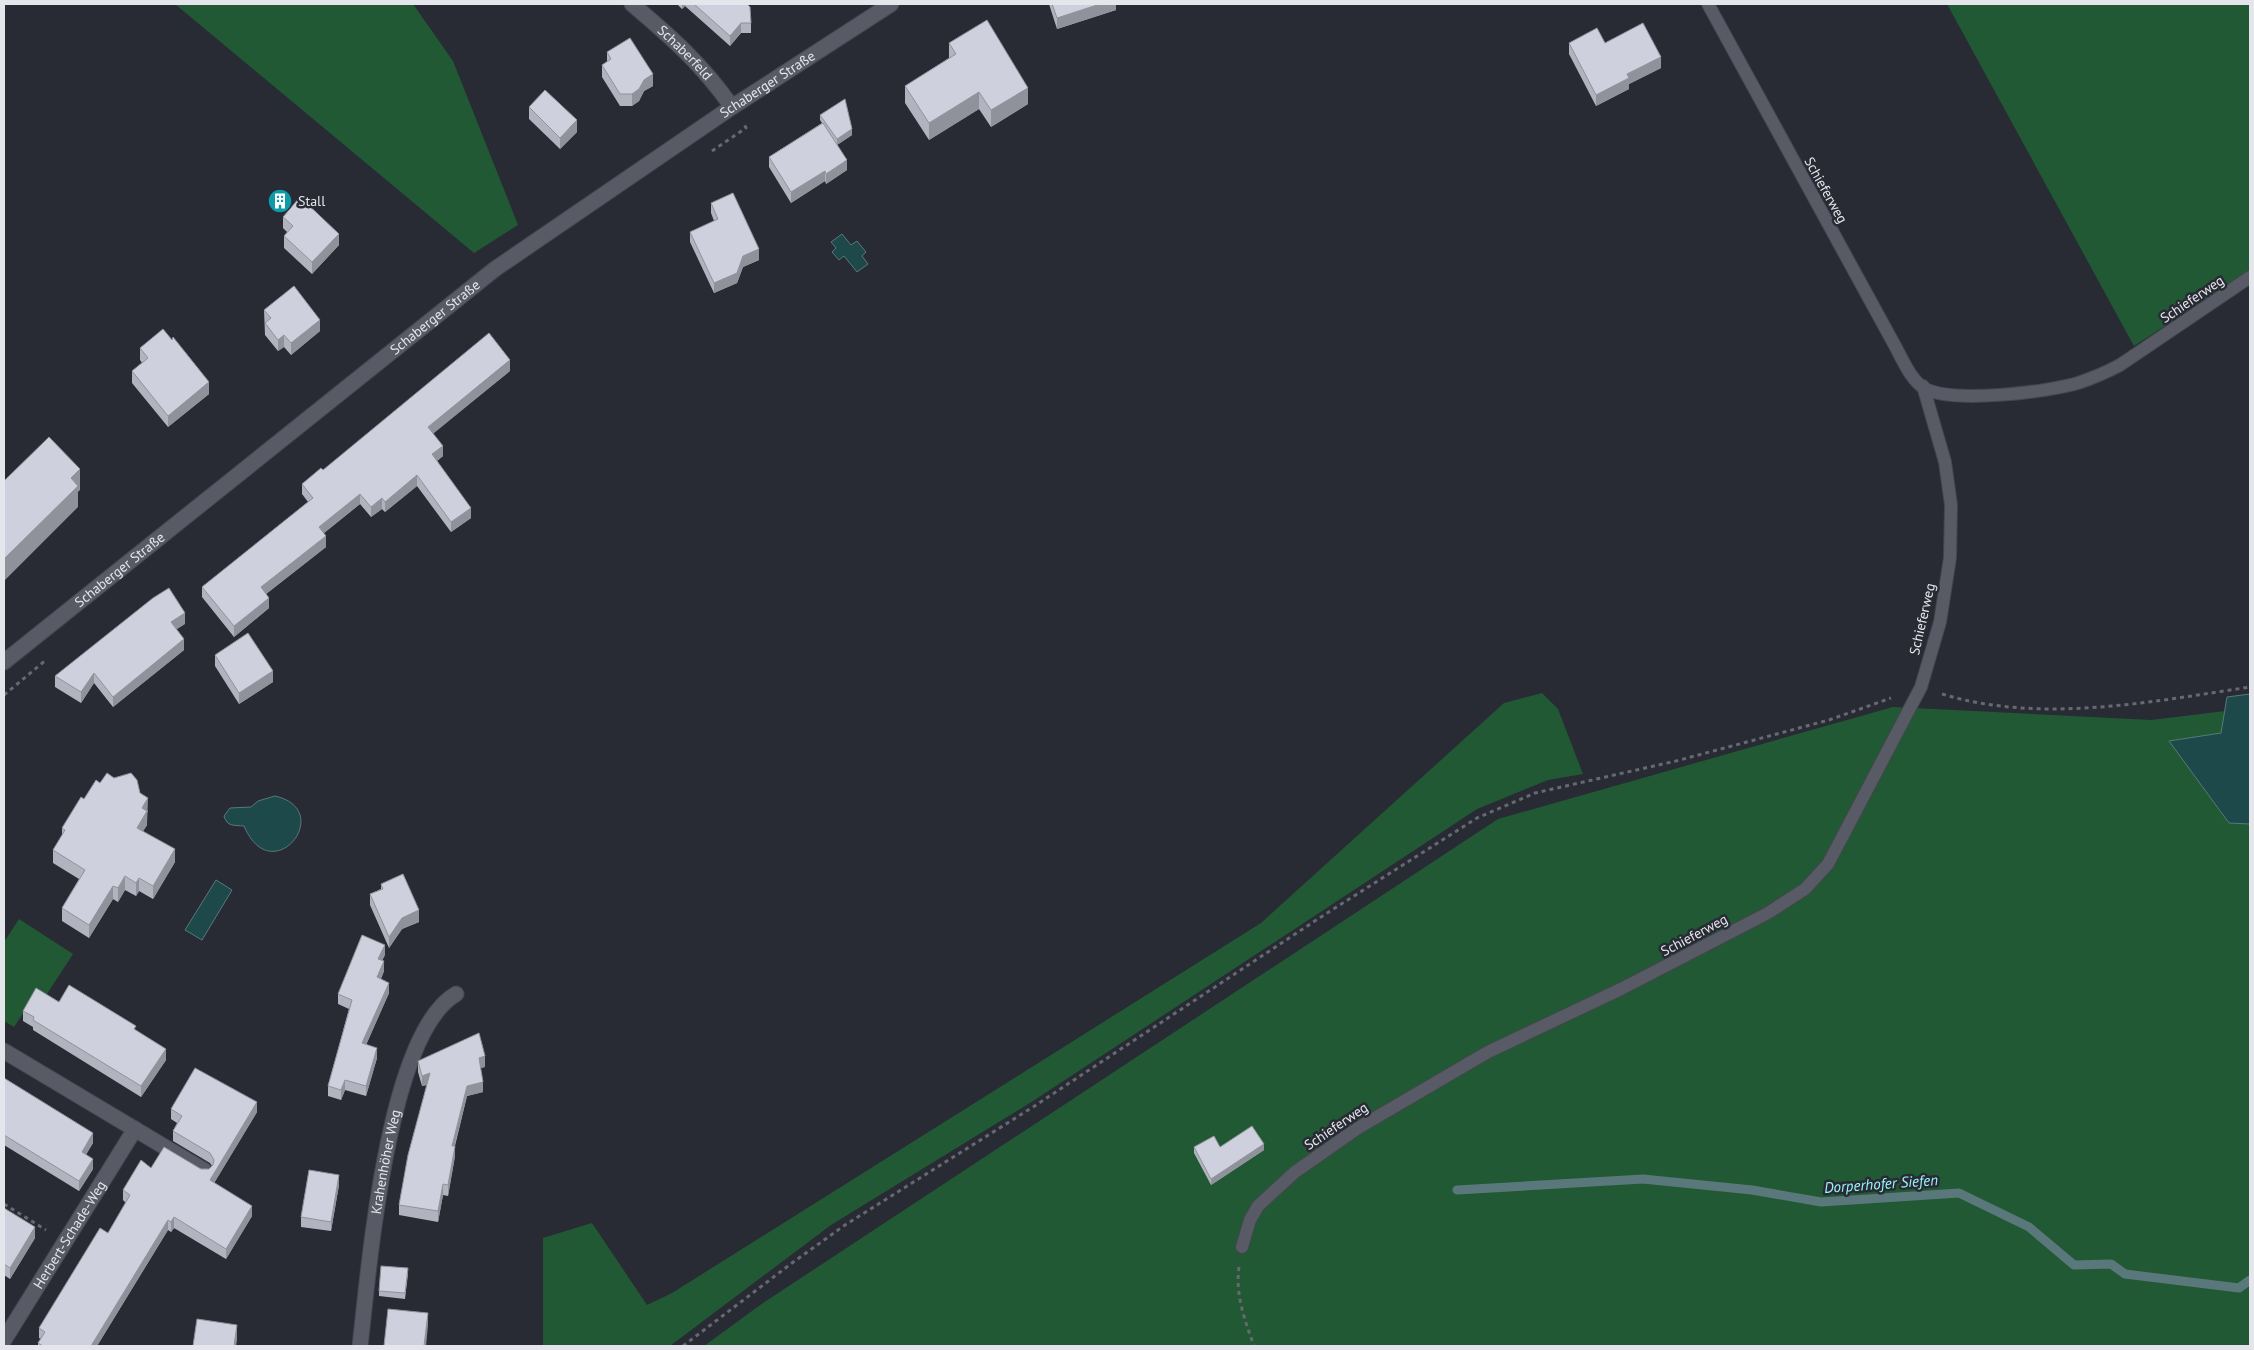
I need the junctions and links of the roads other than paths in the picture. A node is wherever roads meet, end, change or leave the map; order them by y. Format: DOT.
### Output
graph roads {
  1 [pos="632,4"];
  2 [pos="891,4"];
  3 [pos="1708,4"];
  4 [pos="732,107"];
  5 [pos="2250,277"];
  6 [pos="1923,386"];
  7 [pos="4,662"];
  8 [pos="456,994"];
  9 [pos="4,1050"];
  10 [pos="135,1129"];
  11 [pos="205,1171"];
  12 [pos="1242,1247"];
  13 [pos="4,1340"];
  14 [pos="360,1346"];
  1 -- 4 [label="street, Schaberfeld"];
  2 -- 4 [label="street, Schaberger Straße"];
  3 -- 6 [label="lane, Schieferweg"];
  4 -- 7 [label="street, Schaberger Straße"];
  5 -- 6 [label="lane, Schieferweg"];
  6 -- 12 [label="lane, Schieferweg"];
  8 -- 14 [label="street, Krahenhöher Weg"];
  9 -- 10 [label="street"];
  10 -- 11 [label="street"];
  10 -- 13 [label="street, Herbert-Schade-Weg"];
}
